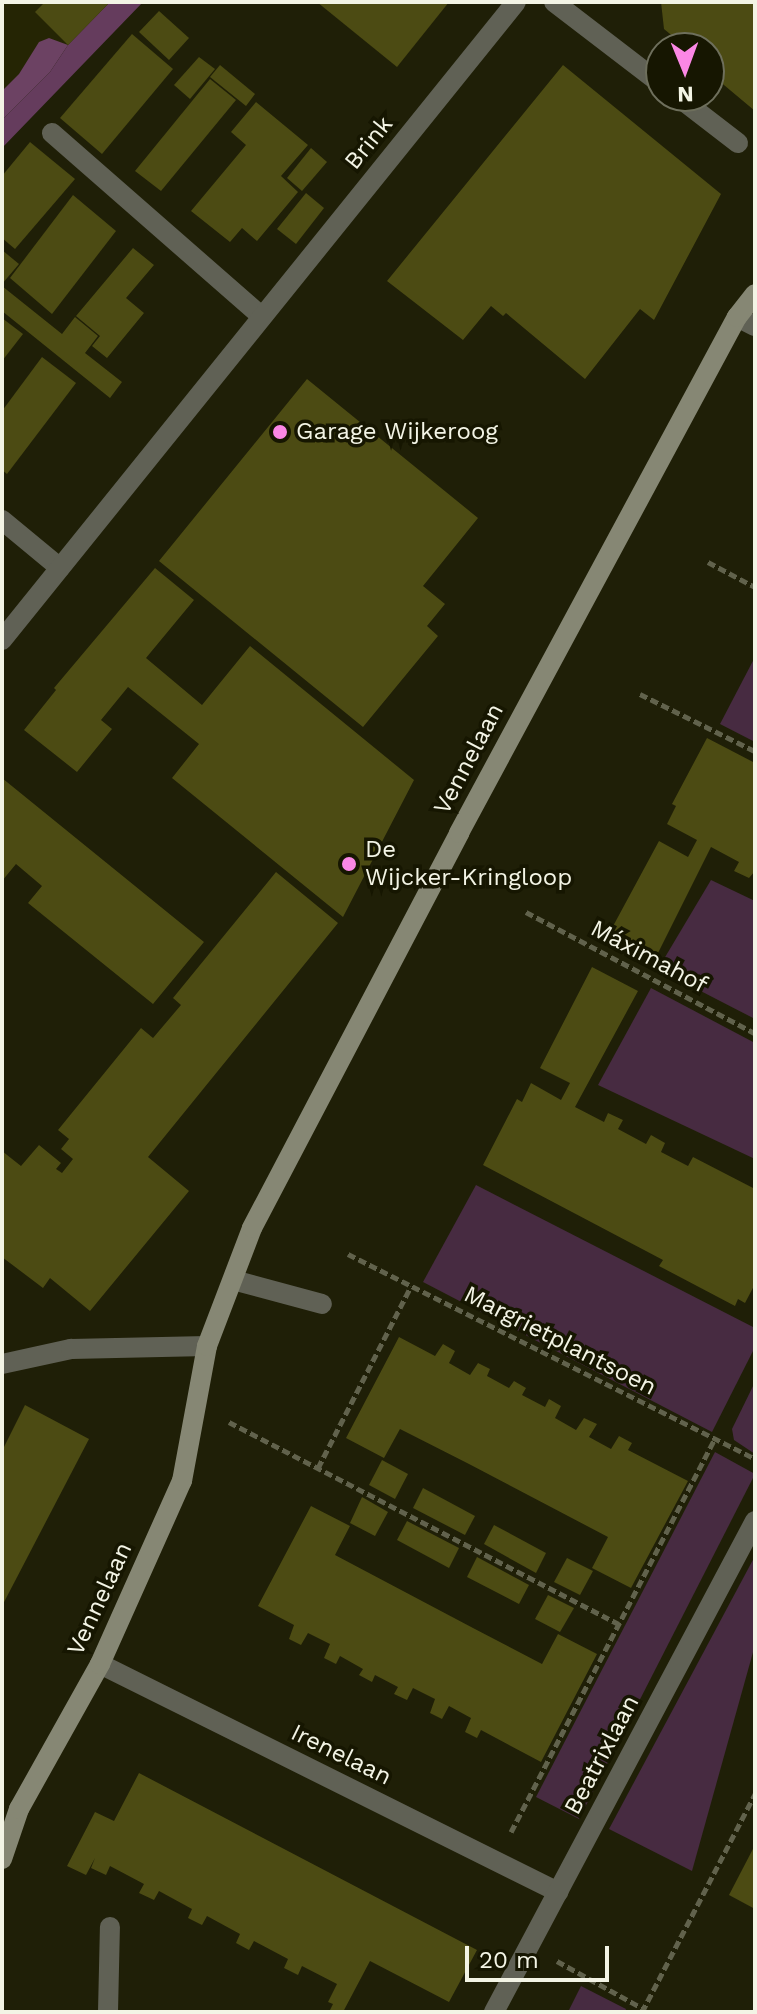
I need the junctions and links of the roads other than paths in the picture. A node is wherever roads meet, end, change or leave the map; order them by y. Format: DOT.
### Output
graph roads {
  1 [pos="516,2"];
  2 [pos="554,2"];
  3 [pos="645,72"];
  4 [pos="698,112"];
  5 [pos="52,133"];
  6 [pos="738,143"];
  7 [pos="755,294"];
  8 [pos="262,317"];
  9 [pos="746,322"];
  10 [pos="2,520"];
  11 [pos="60,568"];
  12 [pos="2,640"];
  13 [pos="233,1280"];
  14 [pos="322,1304"];
  15 [pos="207,1346"];
  16 [pos="2,1364"];
  17 [pos="755,1521"];
  18 [pos="100,1664"];
  19 [pos="2,1859"];
  20 [pos="558,1892"];
  21 [pos="110,1927"];
  22 [pos="108,2012"];
  23 [pos="494,2012"];
  1 -- 8 [label="street, Brink"];
  2 -- 3 [label="street"];
  4 -- 6 [label="street"];
  5 -- 8 [label="street"];
  7 -- 9 [label="street, Vennelaan"];
  8 -- 11 [label="street, Brink"];
  9 -- 13 [label="street, Vennelaan"];
  10 -- 11 [label="street"];
  11 -- 12 [label="street, Brink"];
  13 -- 14 [label="street"];
  13 -- 15 [label="street, Vennelaan"];
  15 -- 16 [label="street"];
  15 -- 18 [label="street, Vennelaan"];
  17 -- 20 [label="street, Beatrixlaan"];
  18 -- 19 [label="street, Vennelaan"];
  18 -- 20 [label="street, Irenelaan"];
  20 -- 23 [label="street, Beatrixlaan"];
  21 -- 22 [label="street"];
}
